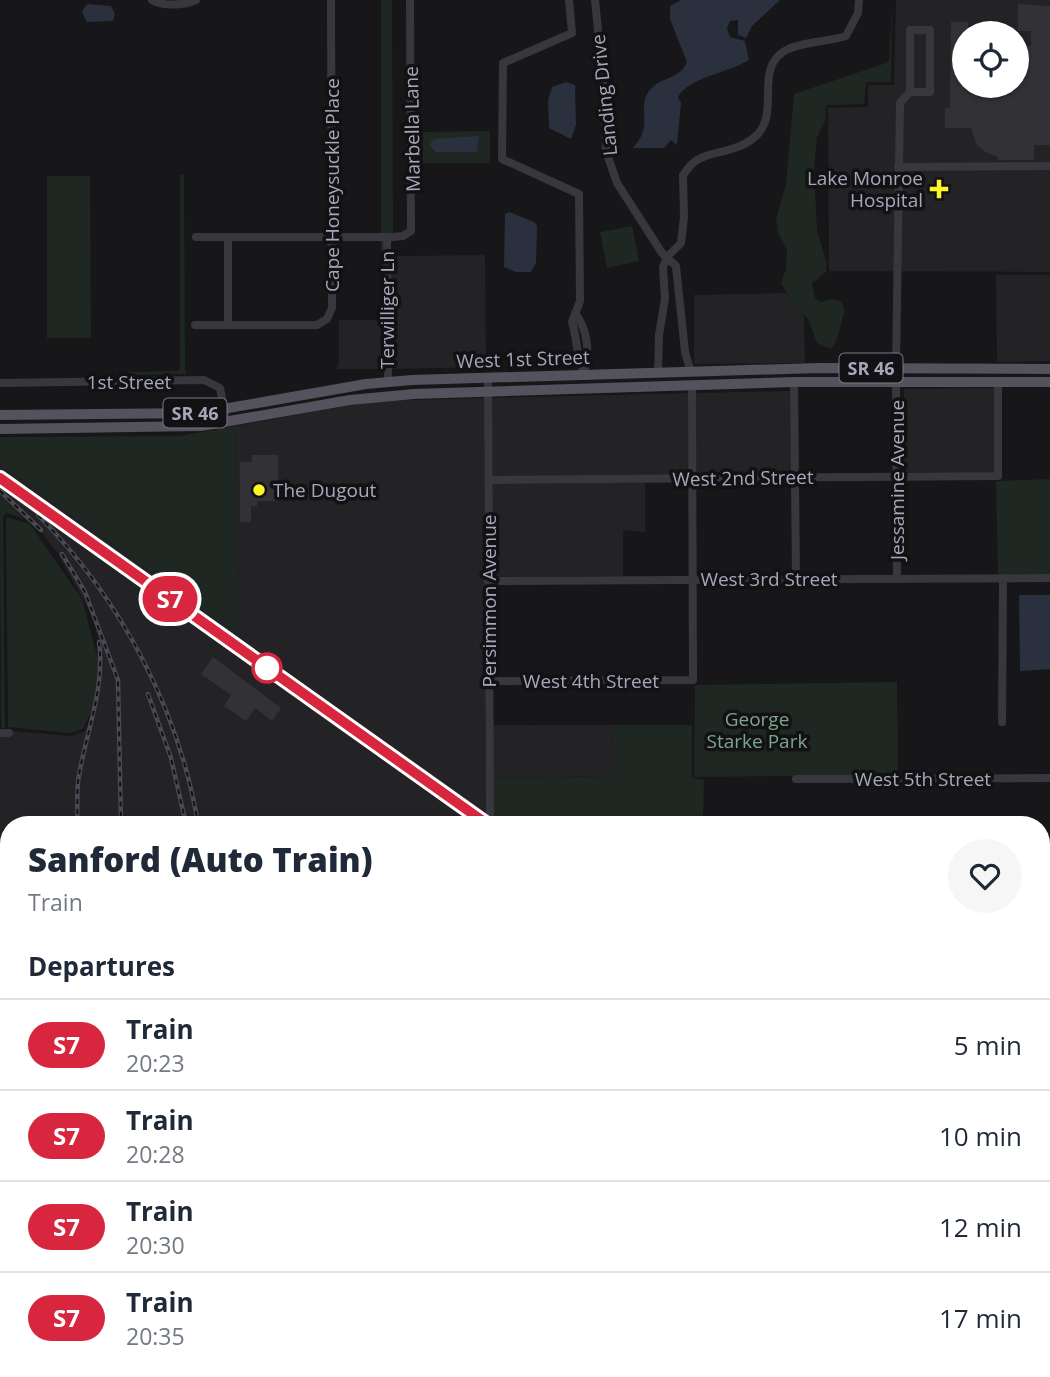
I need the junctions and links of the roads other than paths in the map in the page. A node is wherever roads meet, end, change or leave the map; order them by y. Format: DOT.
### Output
graph roads {
  1 [pos="152,0"];
  2 [pos="196,0"];
  3 [pos="331,0"];
  4 [pos="410,0"];
  5 [pos="569,0"];
  6 [pos="595,0"];
  7 [pos="859,0"];
  8 [pos="911,92"];
  9 [pos="1050,166"];
  10 [pos="898,167"];
  11 [pos="196,237"];
  12 [pos="229,237"];
  13 [pos="387,237"];
  14 [pos="332,238"];
  15 [pos="667,257"];
  16 [pos="195,325"];
  17 [pos="228,325"];
  18 [pos="896,368"];
  19 [pos="930,368"];
  20 [pos="1050,369"];
  21 [pos="724,371"];
  22 [pos="584,372"];
  23 [pos="691,372"];
  24 [pos="658,373"];
  25 [pos="488,378"];
  26 [pos="388,382"];
  27 [pos="794,382"];
  28 [pos="846,382"];
  29 [pos="897,382"];
  30 [pos="998,382"];
  31 [pos="1050,382"];
  32 [pos="0,383"];
  33 [pos="692,385"];
  34 [pos="488,391"];
  35 [pos="224,410"];
  36 [pos="0,415"];
  37 [pos="226,423"];
  38 [pos="0,429"];
  39 [pos="897,476"];
  40 [pos="794,477"];
  41 [pos="693,479"];
  42 [pos="488,480"];
  43 [pos="1003,578"];
  44 [pos="1050,578"];
  45 [pos="796,579"];
  46 [pos="897,579"];
  47 [pos="694,580"];
  48 [pos="488,581"];
  49 [pos="489,681"];
  50 [pos="1002,722"];
  51 [pos="1050,778"];
  52 [pos="796,779"];
  53 [pos="490,816"];
  1 -- 2 [label="street"];
  3 -- 14 [label="street, Cape Honeysuckle Place"];
  4 -- 13 [label="street, Marbella Lane"];
  5 -- 22 [label="street"];
  6 -- 15 [label="street, Landing Drive"];
  7 -- 15 [label="street"];
  8 -- 8 [label="street"];
  8 -- 10 [label="street"];
  9 -- 10 [label="street"];
  10 -- 18 [label="street"];
  11 -- 12 [label="street"];
  12 -- 14 [label="street"];
  12 -- 17 [label="street"];
  13 -- 14 [label="street"];
  13 -- 26 [label="street, Terwilliger Ln"];
  14 -- 17 [label="street, Cape Honeysuckle Place"];
  15 -- 23 [label="street, Landing Drive"];
  15 -- 24 [label="street"];
  16 -- 17 [label="street, Cape Honeysuckle Place"];
  18 -- 19 [label="main road, West 1st Street / SR 46"];
  18 -- 21 [label="main road, West 1st Street / SR 46"];
  18 -- 28 [label="main road"];
  19 -- 20 [label="main road, West 1st Street / SR 46"];
  19 -- 29 [label="main road"];
  21 -- 23 [label="main road, West 1st Street / SR 46"];
  21 -- 33 [label="main road"];
  22 -- 24 [label="main road, West 1st Street / SR 46"];
  22 -- 25 [label="main road, West 1st Street / SR 46"];
  23 -- 24 [label="main road, West 1st Street / SR 46"];
  25 -- 26 [label="main road, West 1st Street / SR 46"];
  25 -- 34 [label="street, Persimmon Avenue"];
  26 -- 35 [label="main road, West 1st Street / SR 46"];
  27 -- 28 [label="main road, West 1st Street / SR 46"];
  27 -- 33 [label="main road, West 1st Street / SR 46"];
  27 -- 40 [label="street"];
  28 -- 29 [label="main road, West 1st Street / SR 46"];
  29 -- 30 [label="main road, West 1st Street / SR 46"];
  29 -- 39 [label="street, Jessamine Avenue"];
  30 -- 31 [label="main road, West 1st Street / SR 46"];
  30 -- 39 [label="street, West 2nd Street"];
  32 -- 35 [label="street, 1st Street"];
  33 -- 34 [label="main road, West 1st Street / SR 46"];
  33 -- 41 [label="street"];
  34 -- 37 [label="main road, West 1st Street / SR 46"];
  34 -- 42 [label="street, Persimmon Avenue"];
  35 -- 36 [label="main road, West 1st Street / SR 46"];
  35 -- 37 [label="street, 1st Street"];
  37 -- 38 [label="main road, West 1st Street / SR 46"];
  39 -- 40 [label="street, West 2nd Street"];
  39 -- 46 [label="street, Jessamine Avenue"];
  40 -- 41 [label="street, West 2nd Street"];
  40 -- 45 [label="street"];
  41 -- 42 [label="street, West 2nd Street"];
  41 -- 47 [label="street"];
  42 -- 48 [label="street, Persimmon Avenue"];
  43 -- 44 [label="street, West 3rd Street"];
  43 -- 46 [label="street, West 3rd Street"];
  43 -- 50 [label="street"];
  45 -- 46 [label="street, West 3rd Street"];
  45 -- 47 [label="street, West 3rd Street"];
  47 -- 48 [label="street, West 3rd Street"];
  47 -- 49 [label="street, West 4th Street"];
  48 -- 49 [label="street, Persimmon Avenue"];
  49 -- 53 [label="street, Persimmon Avenue"];
  51 -- 52 [label="street, West 5th Street"];
}
